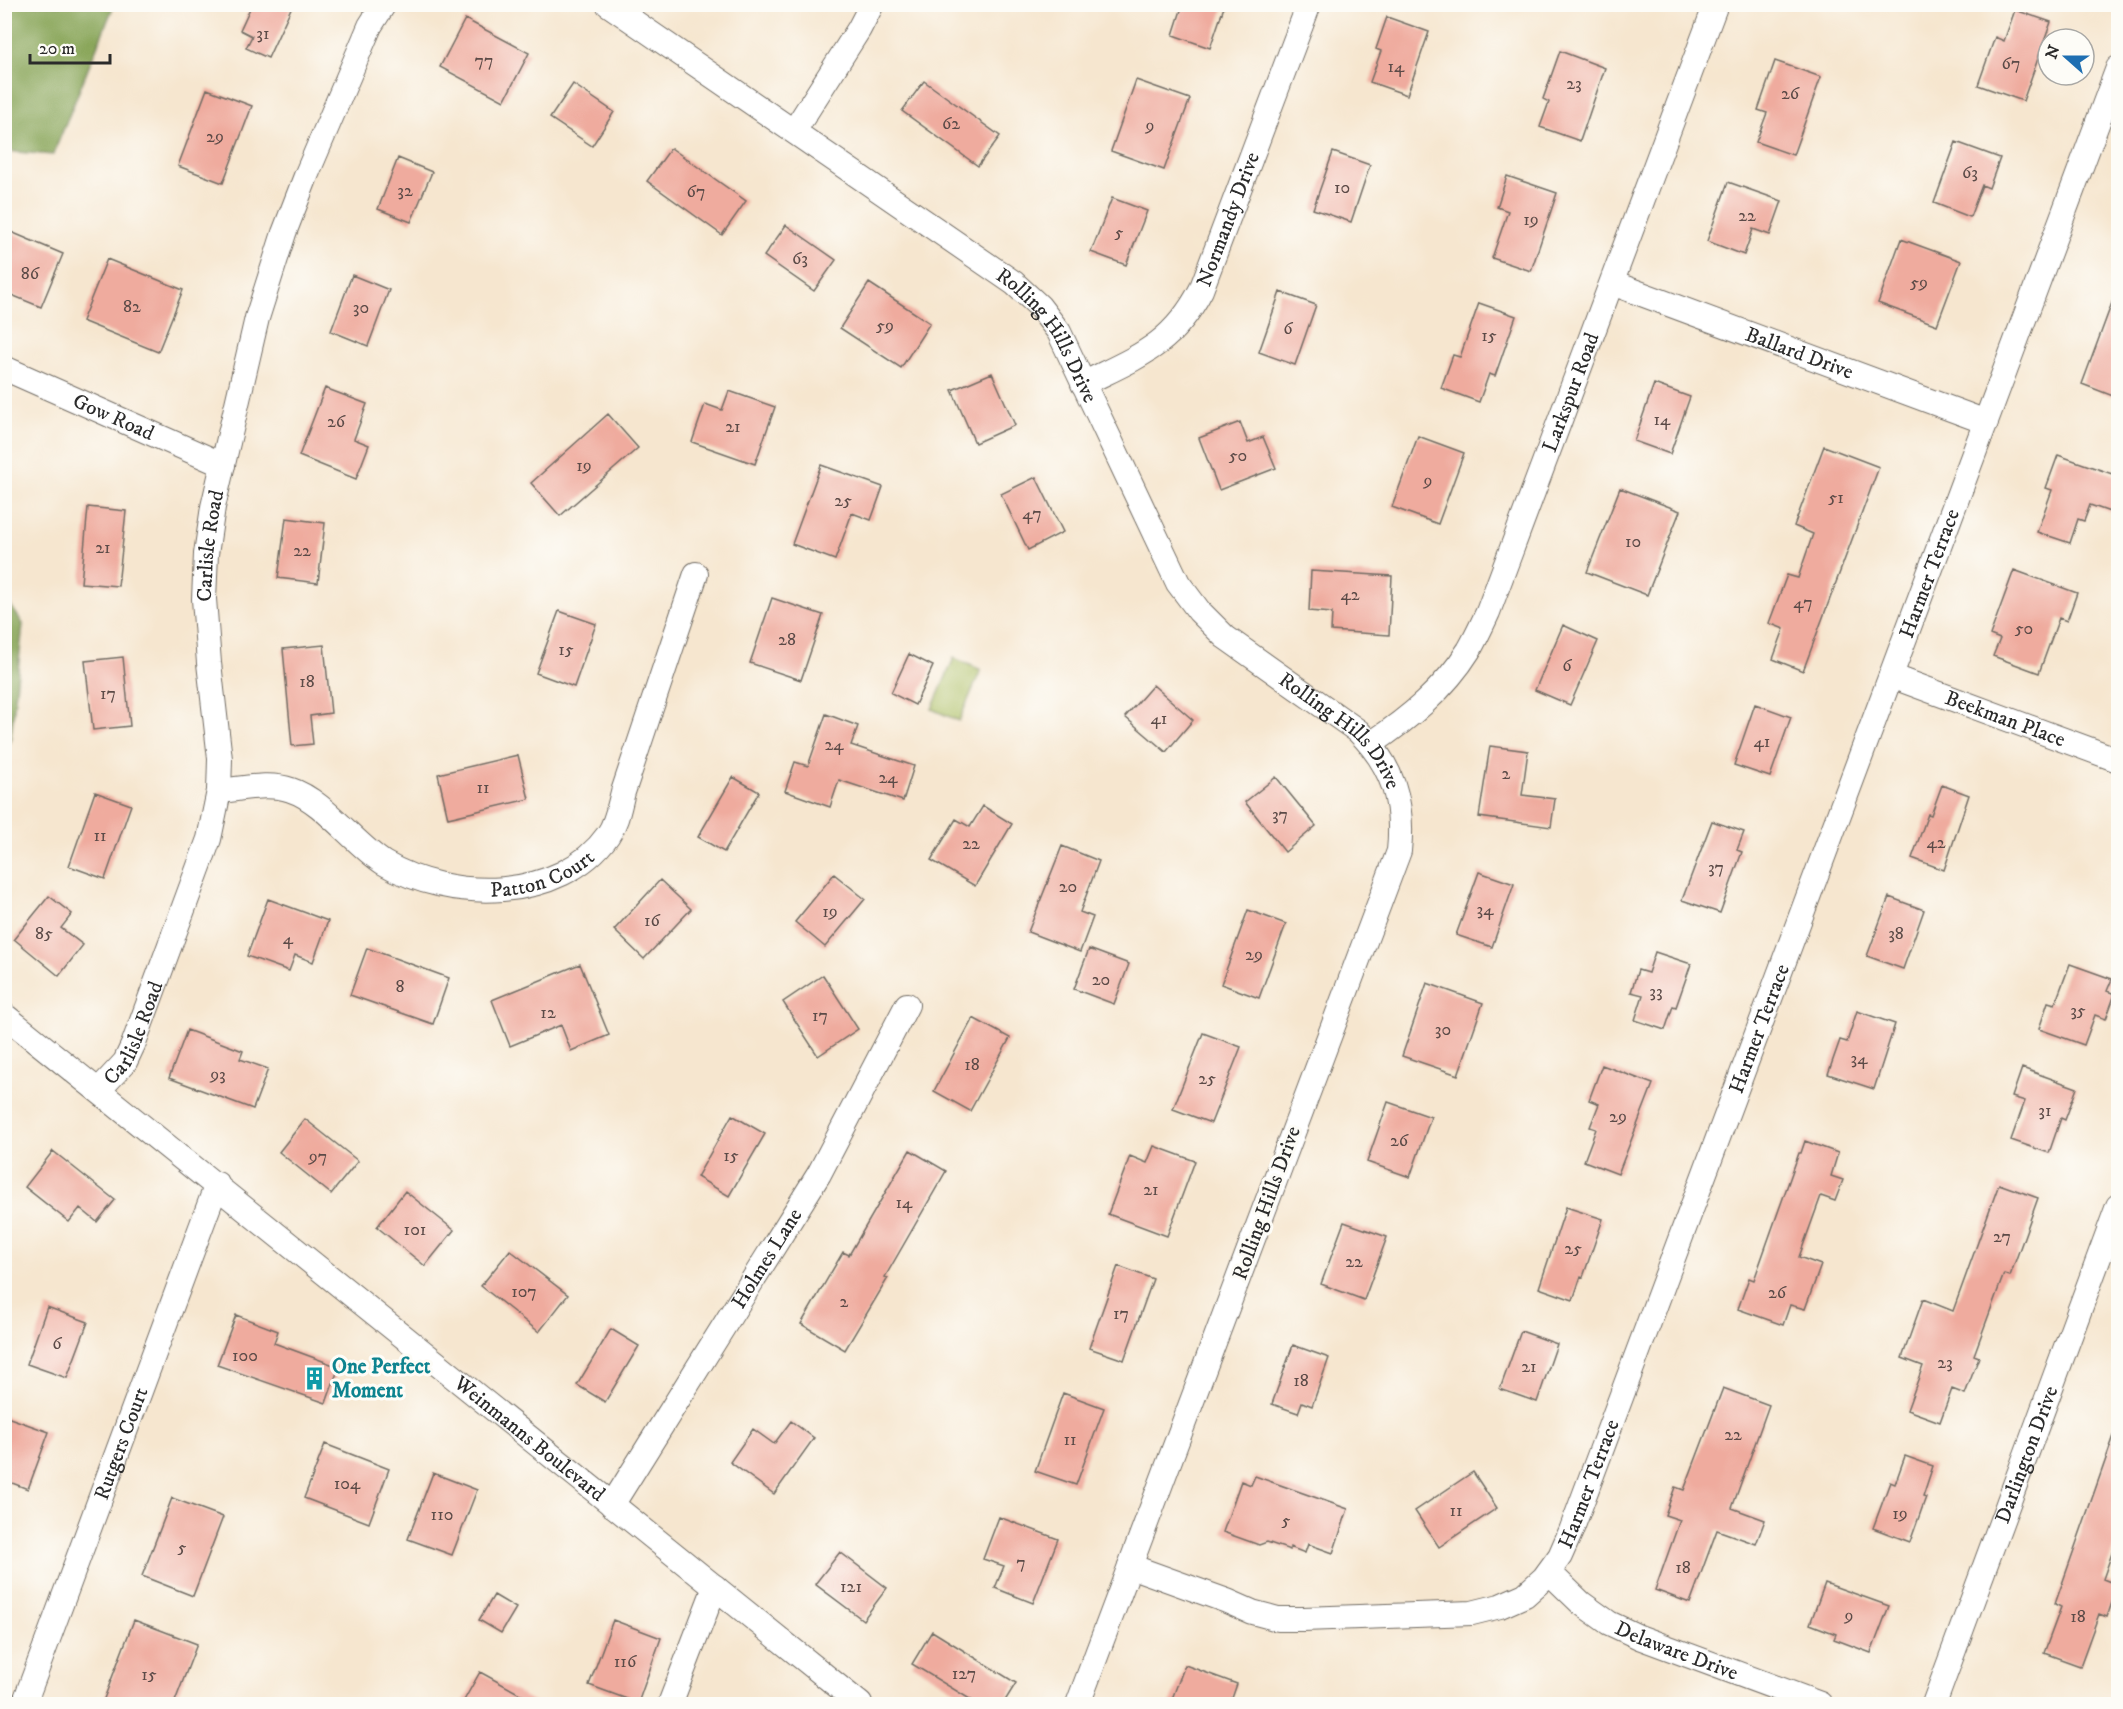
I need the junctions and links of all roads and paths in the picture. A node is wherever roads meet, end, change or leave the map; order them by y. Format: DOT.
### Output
graph roads {
  1 [pos="384,4"];
  2 [pos="608,4"];
  3 [pos="872,4"];
  4 [pos="1309,4"];
  5 [pos="1716,4"];
  6 [pos="2118,68"];
  7 [pos="794,131"];
  8 [pos="1612,283"];
  9 [pos="4,368"];
  10 [pos="1083,384"];
  11 [pos="1986,422"];
  12 [pos="223,465"];
  13 [pos="696,574"];
  14 [pos="1891,676"];
  15 [pos="1371,744"];
  16 [pos="2118,760"];
  17 [pos="219,791"];
  18 [pos="907,1005"];
  19 [pos="4,1015"];
  20 [pos="99,1090"];
  21 [pos="217,1184"];
  22 [pos="2118,1206"];
  23 [pos="612,1505"];
  24 [pos="1130,1566"];
  25 [pos="1549,1572"];
  26 [pos="715,1587"];
  27 [pos="24,1704"];
  28 [pos="670,1704"];
  29 [pos="860,1704"];
  30 [pos="1078,1704"];
  31 [pos="1819,1704"];
  32 [pos="1934,1704"];
  1 -- 12 [label="street, Carlisle Road"];
  2 -- 7 [label="street, Rolling Hills Drive"];
  3 -- 7 [label="street"];
  4 -- 10 [label="street, Normandy Drive"];
  5 -- 8 [label="street, Larkspur Road"];
  6 -- 11 [label="street, Harmer Terrace"];
  7 -- 10 [label="street, Rolling Hills Drive"];
  8 -- 11 [label="street, Ballard Drive"];
  8 -- 15 [label="street, Larkspur Road"];
  9 -- 12 [label="street, Gow Road"];
  10 -- 15 [label="street, Rolling Hills Drive"];
  11 -- 14 [label="street, Harmer Terrace"];
  12 -- 17 [label="street, Carlisle Road"];
  13 -- 17 [label="street, Patton Court"];
  14 -- 16 [label="street, Beekman Place"];
  14 -- 25 [label="street, Harmer Terrace"];
  15 -- 24 [label="street, Rolling Hills Drive"];
  17 -- 20 [label="street, Carlisle Road"];
  18 -- 23 [label="street, Holmes Lane"];
  19 -- 20 [label="street, Weinmanns Boulevard"];
  20 -- 21 [label="street, Weinmanns Boulevard"];
  21 -- 23 [label="street, Weinmanns Boulevard"];
  21 -- 27 [label="street, Rutgers Court"];
  22 -- 32 [label="street, Darlington Drive"];
  23 -- 26 [label="street, Weinmanns Boulevard"];
  24 -- 25 [label="street, Harmer Terrace"];
  24 -- 30 [label="street, Rolling Hills Drive"];
  25 -- 31 [label="street, Delaware Drive"];
  26 -- 28 [label="street"];
  26 -- 29 [label="street, Weinmanns Boulevard"];
}
